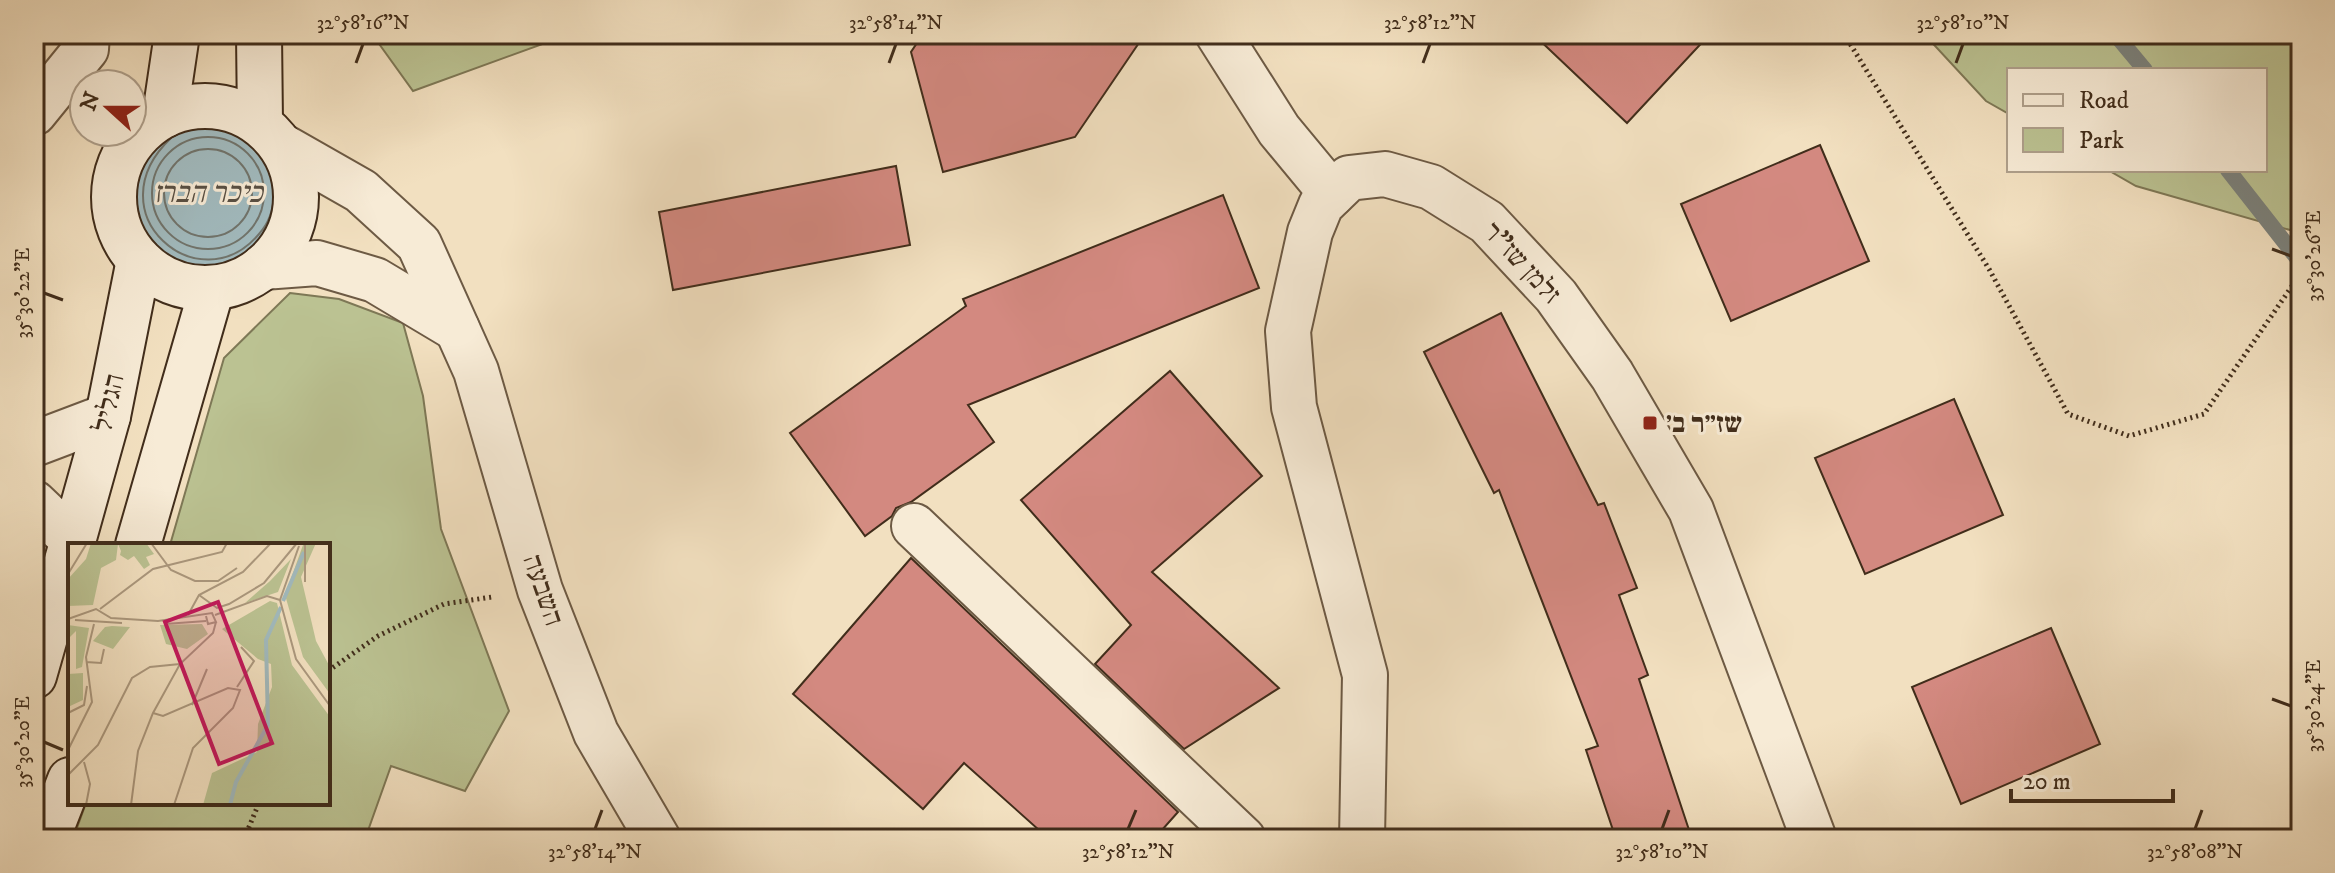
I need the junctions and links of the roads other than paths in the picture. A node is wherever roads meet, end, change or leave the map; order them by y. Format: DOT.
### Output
graph roads {
  1 [pos="87,34"];
  2 [pos="177,34"];
  3 [pos="259,34"];
  4 [pos="1218,34"];
  5 [pos="34,113"];
  6 [pos="165,115"];
  7 [pos="271,135"];
  8 [pos="1332,194"];
  9 [pos="139,260"];
  10 [pos="263,267"];
  11 [pos="212,288"];
  12 [pos="457,329"];
  13 [pos="108,416"];
  14 [pos="34,444"];
  15 [pos="34,503"];
  16 [pos="914,526"];
  17 [pos="69,543"];
  18 [pos="72,543"];
  19 [pos="139,543"];
  20 [pos="68,556"];
  21 [pos="34,676"];
  22 [pos="68,785"];
  23 [pos="47,839"];
  24 [pos="658,839"];
  25 [pos="1243,839"];
  26 [pos="1362,839"];
  27 [pos="1814,839"];
  1 -- 5 [label="street"];
  2 -- 6 [label="street"];
  3 -- 7 [label="street"];
  4 -- 8 [label="street"];
  6 -- 7 [label="street"];
  6 -- 9 [label="street"];
  7 -- 10 [label="street"];
  7 -- 12 [label="street, השבעה"];
  8 -- 26 [label="street"];
  8 -- 27 [label="street, זלמן שז\"ר"];
  9 -- 11 [label="street"];
  9 -- 13 [label="street, הגליל"];
  10 -- 11 [label="street"];
  10 -- 12 [label="street"];
  11 -- 19 [label="street"];
  12 -- 24 [label="street, השבעה"];
  13 -- 14 [label="street"];
  13 -- 18 [label="street, הגליל"];
  15 -- 17 [label="street"];
  16 -- 25 [label="street"];
  20 -- 21 [label="street, הגליל"];
  22 -- 23 [label="street"];
}
